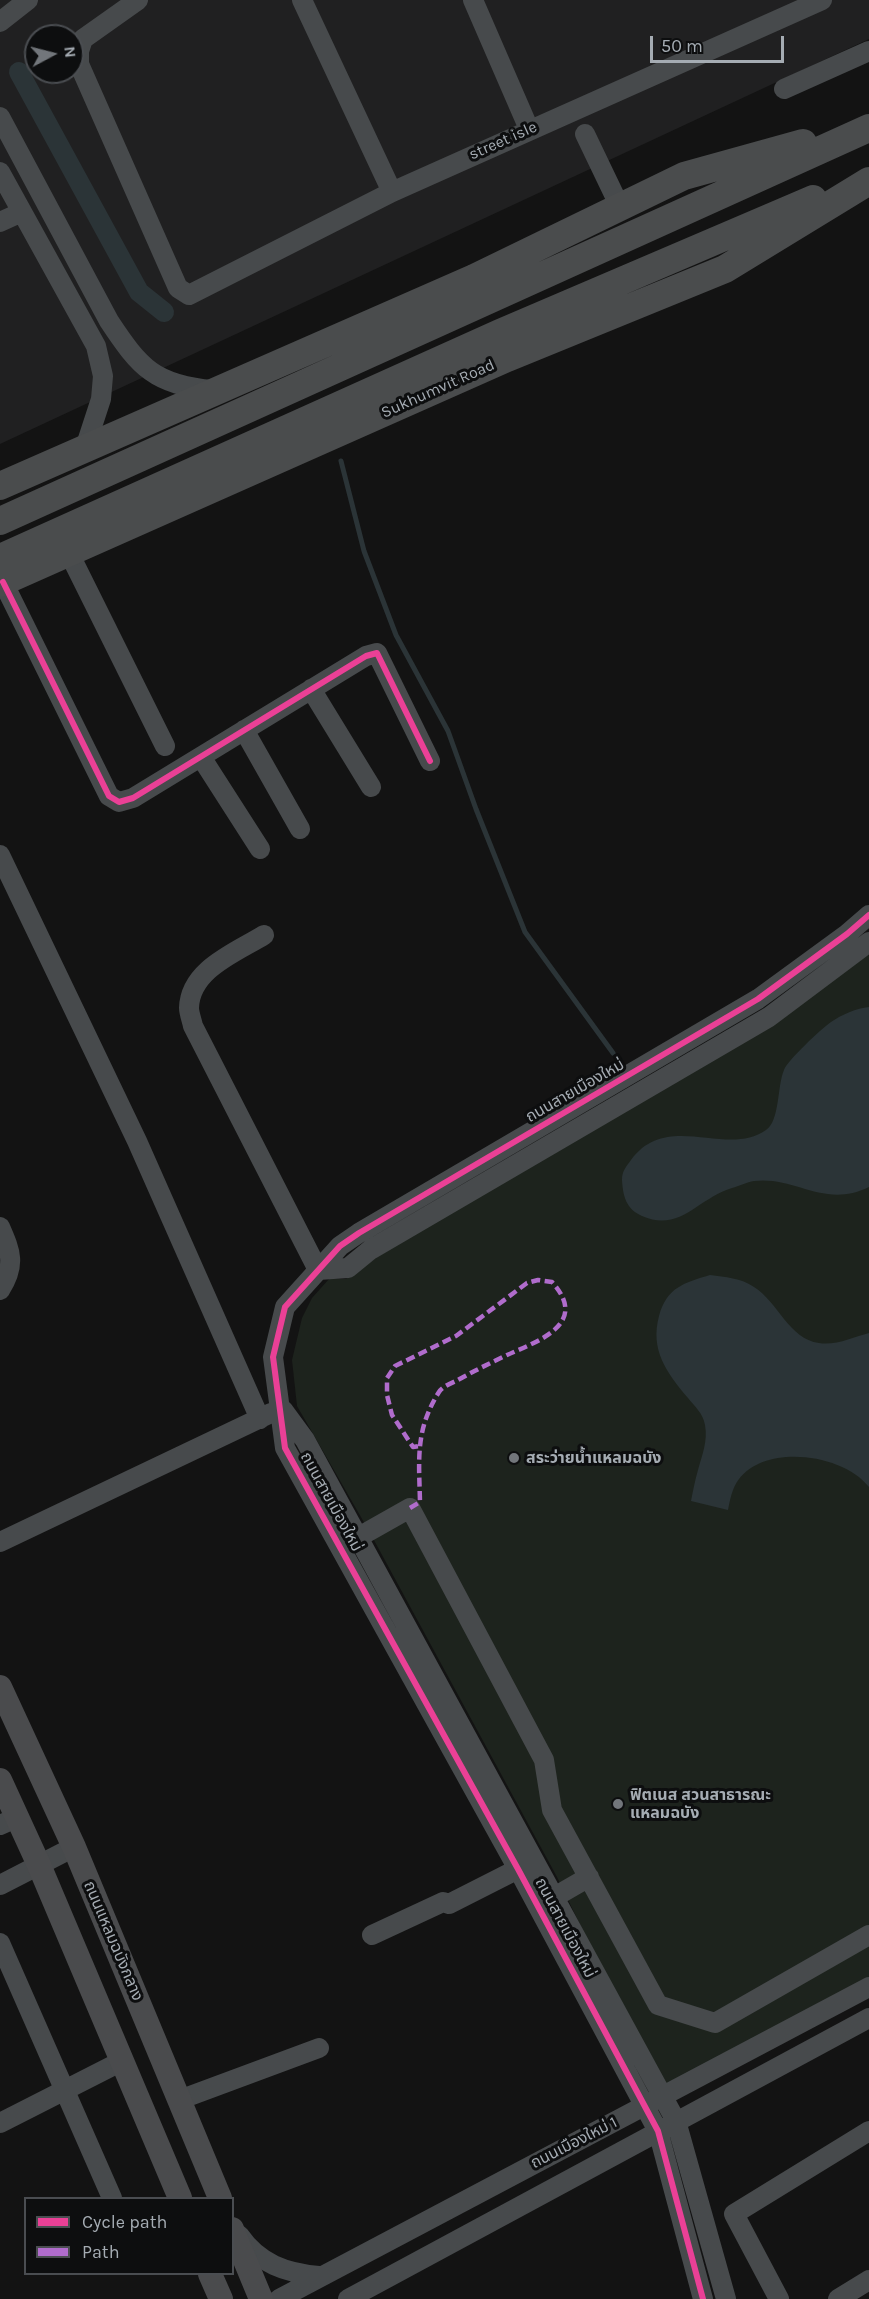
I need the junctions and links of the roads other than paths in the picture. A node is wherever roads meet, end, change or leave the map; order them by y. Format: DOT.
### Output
graph roads {
  1 [pos="28,0"];
  2 [pos="138,0"];
  3 [pos="302,0"];
  4 [pos="473,0"];
  5 [pos="822,0"];
  6 [pos="0,22"];
  7 [pos="869,51"];
  8 [pos="784,89"];
  9 [pos="0,117"];
  10 [pos="869,126"];
  11 [pos="529,129"];
  12 [pos="585,134"];
  13 [pos="0,172"];
  14 [pos="869,175"];
  15 [pos="869,181"];
  16 [pos="392,192"];
  17 [pos="620,207"];
  18 [pos="22,212"];
  19 [pos="0,222"];
  20 [pos="218,391"];
  21 [pos="85,448"];
  22 [pos="0,486"];
  23 [pos="0,521"];
  24 [pos="69,553"];
  25 [pos="1,574"];
  26 [pos="311,689"];
  27 [pos="244,730"];
  28 [pos="165,746"];
  29 [pos="201,757"];
  30 [pos="430,761"];
  31 [pos="371,787"];
  32 [pos="300,829"];
  33 [pos="260,849"];
  34 [pos="0,855"];
  35 [pos="869,915"];
  36 [pos="264,935"];
  37 [pos="869,942"];
  38 [pos="834,943"];
  39 [pos="846,960"];
  40 [pos="466,1170"];
  41 [pos="477,1188"];
  42 [pos="0,1227"];
  43 [pos="318,1270"];
  44 [pos="0,1290"];
  45 [pos="281,1408"];
  46 [pos="260,1419"];
  47 [pos="358,1538"];
  48 [pos="0,1542"];
  49 [pos="340,1547"];
  50 [pos="0,1687"];
  51 [pos="0,1780"];
  52 [pos="9,1821"];
  53 [pos="74,1847"];
  54 [pos="39,1865"];
  55 [pos="518,1869"];
  56 [pos="588,1877"];
  57 [pos="0,1885"];
  58 [pos="546,1901"];
  59 [pos="372,1935"];
  60 [pos="868,1939"];
  61 [pos="0,1943"];
  62 [pos="869,1987"];
  63 [pos="869,2018"];
  64 [pos="319,2048"];
  65 [pos="122,2061"];
  66 [pos="63,2090"];
  67 [pos="663,2096"];
  68 [pos="179,2100"];
  69 [pos="645,2106"];
  70 [pos="676,2121"];
  71 [pos="0,2123"];
  72 [pos="658,2131"];
  73 [pos="869,2131"];
  74 [pos="111,2197"];
  75 [pos="179,2197"];
  76 [pos="219,2197"];
  77 [pos="234,2230"];
  78 [pos="234,2232"];
  79 [pos="210,2275"];
  80 [pos="210,2275"];
  81 [pos="319,2276"];
  82 [pos="869,2280"];
  83 [pos="199,2299"];
  84 [pos="221,2299"];
  85 [pos="261,2299"];
  86 [pos="279,2299"];
  87 [pos="348,2299"];
  88 [pos="703,2299"];
  89 [pos="726,2299"];
  90 [pos="779,2299"];
  91 [pos="838,2299"];
  1 -- 6 [label="street"];
  2 -- 16 [label="street, street isle"];
  3 -- 16 [label="street"];
  4 -- 11 [label="street"];
  5 -- 11 [label="street, street isle"];
  7 -- 8 [label="street"];
  9 -- 20 [label="street"];
  10 -- 17 [label="highway"];
  10 -- 23 [label="highway"];
  11 -- 16 [label="street, street isle"];
  12 -- 17 [label="street"];
  13 -- 18 [label="street"];
  14 -- 25 [label="highway, Sukhumvit Road"];
  15 -- 24 [label="highway, Sukhumvit Road"];
  17 -- 20 [label="highway"];
  18 -- 19 [label="street"];
  18 -- 21 [label="street"];
  20 -- 21 [label="highway"];
  21 -- 22 [label="highway"];
  24 -- 25 [label="highway, Sukhumvit Road"];
  24 -- 28 [label="street"];
  25 -- 29 [label="street"];
  26 -- 27 [label="street"];
  26 -- 30 [label="street"];
  26 -- 31 [label="street"];
  27 -- 29 [label="street"];
  27 -- 32 [label="street"];
  29 -- 33 [label="street"];
  34 -- 46 [label="street"];
  35 -- 38 [label="street, ถนนสายเมืองใหม่"];
  36 -- 43 [label="street"];
  37 -- 39 [label="street, ถนนสายเมืองใหม่"];
  38 -- 39 [label="street"];
  38 -- 40 [label="street, ถนนสายเมืองใหม่"];
  39 -- 41 [label="street, ถนนสายเมืองใหม่"];
  40 -- 41 [label="street"];
  40 -- 43 [label="street, ถนนสายเมืองใหม่"];
  41 -- 43 [label="street, ถนนสายเมืองใหม่"];
  42 -- 44 [label="street"];
  43 -- 45 [label="street, ถนนสายเมืองใหม่"];
  45 -- 46 [label="street"];
  45 -- 47 [label="street, ถนนสายเมืองใหม่"];
  45 -- 49 [label="street, ถนนสายเมืองใหม่"];
  46 -- 48 [label="street"];
  47 -- 49 [label="street"];
  47 -- 56 [label="street"];
  47 -- 58 [label="street, ถนนสายเมืองใหม่"];
  49 -- 55 [label="street, ถนนสายเมืองใหม่"];
  50 -- 53 [label="main road, ถนนแหลมฉบังกลาง"];
  51 -- 52 [label="main road"];
  52 -- 54 [label="main road"];
  53 -- 54 [label="street"];
  53 -- 68 [label="main road, ถนนแหลมฉบังกลาง"];
  54 -- 57 [label="street"];
  54 -- 65 [label="main road"];
  55 -- 58 [label="street, ถนนสายเมืองใหม่"];
  55 -- 59 [label="street"];
  56 -- 58 [label="street"];
  56 -- 60 [label="street"];
  58 -- 67 [label="street, ถนนสายเมืองใหม่"];
  58 -- 69 [label="street, ถนนสายเมืองใหม่"];
  61 -- 66 [label="street"];
  62 -- 67 [label="street, ถนนเมืองใหม่ 1"];
  63 -- 70 [label="street, ถนนเมืองใหม่ 1"];
  64 -- 68 [label="street"];
  65 -- 66 [label="street"];
  65 -- 75 [label="main road"];
  66 -- 71 [label="street"];
  66 -- 74 [label="street"];
  67 -- 69 [label="street, ถนนเมืองใหม่ 1"];
  67 -- 70 [label="street, ถนนสายเมืองใหม่"];
  68 -- 76 [label="main road, ถนนแหลมฉบังกลาง"];
  69 -- 72 [label="street, ถนนสายเมืองใหม่"];
  69 -- 81 [label="street, ถนนเมืองใหม่ 1"];
  70 -- 72 [label="street, ถนนเมืองใหม่ 1"];
  70 -- 89 [label="street, ถนนสายเมืองใหม่"];
  72 -- 87 [label="street, ถนนเมืองใหม่ 1"];
  72 -- 88 [label="street, ถนนสายเมืองใหม่"];
  73 -- 90 [label="street"];
  77 -- 81 [label="street"];
  78 -- 85 [label="main road"];
  79 -- 83 [label="main road"];
  80 -- 84 [label="main road"];
  81 -- 86 [label="street, ถนนเมืองใหม่ 1"];
  82 -- 91 [label="street"];
}
